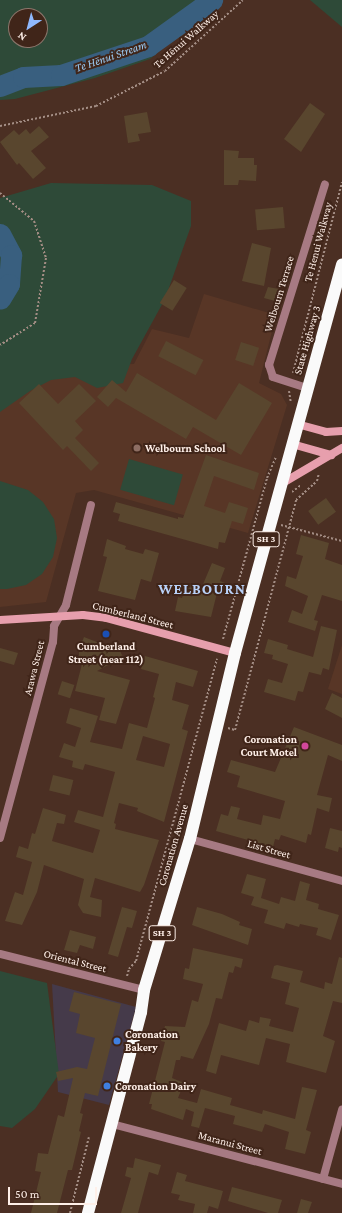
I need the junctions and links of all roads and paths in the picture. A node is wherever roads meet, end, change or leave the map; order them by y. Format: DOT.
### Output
graph roads {
  1 [pos="243,0"];
  2 [pos="0,126"];
  3 [pos="342,182"];
  4 [pos="325,184"];
  5 [pos="0,193"];
  6 [pos="342,264"];
  7 [pos="0,345"];
  8 [pos="292,376"];
  9 [pos="307,388"];
  10 [pos="288,393"];
  11 [pos="290,408"];
  12 [pos="297,424"];
  13 [pos="342,430"];
  14 [pos="292,444"];
  15 [pos="342,448"];
  16 [pos="278,454"];
  17 [pos="331,455"];
  18 [pos="319,474"];
  19 [pos="281,484"];
  20 [pos="90,505"];
  21 [pos="270,524"];
  22 [pos="289,527"];
  23 [pos="342,541"];
  24 [pos="59,616"];
  25 [pos="0,620"];
  26 [pos="224,635"];
  27 [pos="235,653"];
  28 [pos="216,662"];
  29 [pos="201,720"];
  30 [pos="208,722"];
  31 [pos="228,728"];
  32 [pos="0,838"];
  33 [pos="190,838"];
  34 [pos="342,881"];
  35 [pos="0,954"];
  36 [pos="128,971"];
  37 [pos="144,990"];
  38 [pos="342,1110"];
  39 [pos="112,1124"];
  40 [pos="89,1137"];
  41 [pos="323,1179"];
  42 [pos="342,1184"];
  43 [pos="70,1213"];
  44 [pos="88,1213"];
  1 -- 2 [label="path, Te Hēnui Walkway"];
  3 -- 8 [label="path, Te Henui Walkway"];
  4 -- 9 [label="street, Welbourn Terrace"];
  5 -- 7 [label="path"];
  6 -- 9 [label="highway, State Highway 3 / SH 3"];
  9 -- 12 [label="highway, State Highway 3 / SH 3"];
  10 -- 11 [label="path"];
  12 -- 13 [label="main road"];
  12 -- 14 [label="highway, Coronation Avenue / SH 3"];
  14 -- 17 [label="main road"];
  14 -- 19 [label="highway, Coronation Avenue / SH 3"];
  15 -- 17 [label="main road"];
  16 -- 26 [label="path"];
  17 -- 19 [label="main road"];
  18 -- 22 [label="path"];
  19 -- 21 [label="highway, Coronation Avenue / SH 3"];
  20 -- 24 [label="street, Arawa Street"];
  21 -- 22 [label="path"];
  21 -- 27 [label="highway, Coronation Avenue / SH 3"];
  22 -- 23 [label="path"];
  22 -- 31 [label="path"];
  24 -- 25 [label="main road, Cumberland Street"];
  24 -- 27 [label="main road, Cumberland Street"];
  24 -- 32 [label="street, Arawa Street"];
  27 -- 33 [label="highway, Coronation Avenue / SH 3"];
  28 -- 29 [label="path"];
  29 -- 30 [label="path"];
  29 -- 36 [label="path"];
  33 -- 34 [label="street, List Street"];
  33 -- 37 [label="highway, Coronation Avenue / SH 3"];
  35 -- 37 [label="street, Oriental Street"];
  37 -- 39 [label="highway, Coronation Avenue / SH 3"];
  38 -- 41 [label="street"];
  39 -- 41 [label="street, Maranui Street"];
  39 -- 44 [label="highway, Coronation Avenue / SH 3"];
  40 -- 43 [label="path"];
  41 -- 42 [label="street, Maranui Street"];
}
